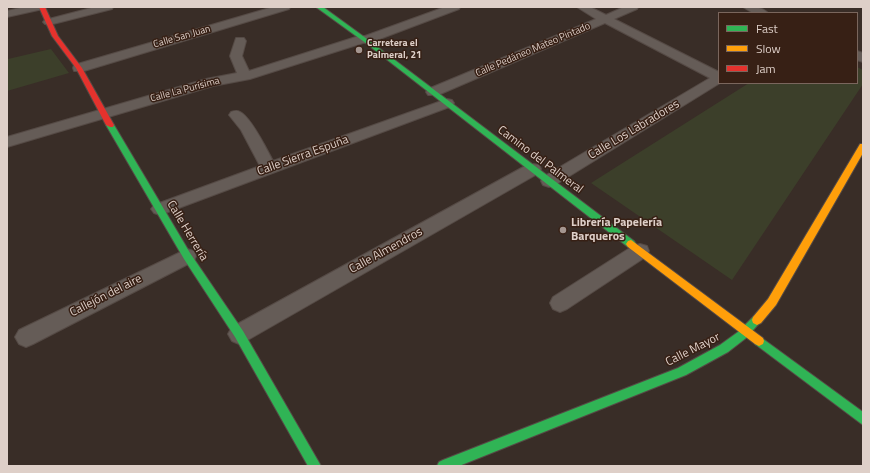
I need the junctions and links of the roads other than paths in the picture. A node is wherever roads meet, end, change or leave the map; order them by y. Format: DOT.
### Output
graph roads {
  1 [pos="39,7"];
  2 [pos="42,7"];
  3 [pos="108,7"];
  4 [pos="285,7"];
  5 [pos="319,7"];
  6 [pos="455,7"];
  7 [pos="582,7"];
  8 [pos="632,7"];
  9 [pos="748,7"];
  10 [pos="760,12"];
  11 [pos="7,14"];
  12 [pos="606,19"];
  13 [pos="49,22"];
  14 [pos="364,39"];
  15 [pos="240,41"];
  16 [pos="79,68"];
  17 [pos="245,76"];
  18 [pos="718,77"];
  19 [pos="718,79"];
  20 [pos="433,92"];
  21 [pos="447,103"];
  22 [pos="104,114"];
  23 [pos="236,115"];
  24 [pos="7,142"];
  25 [pos="863,146"];
  26 [pos="270,169"];
  27 [pos="533,169"];
  28 [pos="549,181"];
  29 [pos="160,210"];
  30 [pos="640,251"];
  31 [pos="186,256"];
  32 [pos="560,303"];
  33 [pos="746,332"];
  34 [pos="239,334"];
  35 [pos="26,337"];
  36 [pos="863,419"];
  37 [pos="315,466"];
  38 [pos="443,466"];
  1 -- 11 [label="street"];
  2 -- 13 [label="street, Calle Herrería"];
  3 -- 13 [label="street"];
  4 -- 16 [label="street, Calle San Juan"];
  5 -- 14 [label="street, Camino del Palmeral"];
  6 -- 14 [label="street, Calle La Purísima"];
  7 -- 12 [label="street"];
  8 -- 12 [label="street, Calle Pedáneo Mateo Pintado"];
  9 -- 10 [label="street"];
  12 -- 18 [label="street"];
  12 -- 20 [label="street, Calle Pedáneo Mateo Pintado"];
  13 -- 16 [label="street, Calle Herrería"];
  14 -- 17 [label="street, Calle La Purísima"];
  14 -- 20 [label="street, Camino del Palmeral"];
  15 -- 17 [label="street"];
  16 -- 22 [label="street, Calle Herrería"];
  17 -- 22 [label="street, Calle La Purísima"];
  19 -- 28 [label="street, Calle Los Labradores"];
  20 -- 21 [label="street, Camino del Palmeral"];
  21 -- 26 [label="street, Calle Sierra Espuña"];
  21 -- 27 [label="street, Camino del Palmeral"];
  22 -- 24 [label="street, Calle La Purísima"];
  22 -- 29 [label="street, Calle Herrería"];
  23 -- 26 [label="street"];
  25 -- 33 [label="street, Calle Mayor"];
  26 -- 29 [label="street, Calle Sierra Espuña"];
  27 -- 28 [label="street, Camino del Palmeral"];
  27 -- 34 [label="street, Calle Almendros"];
  28 -- 30 [label="street, Camino del Palmeral"];
  29 -- 31 [label="street, Calle Herrería"];
  30 -- 32 [label="street"];
  30 -- 33 [label="street, Camino del Palmeral"];
  31 -- 34 [label="street, Calle Herrería"];
  31 -- 35 [label="street, Callejón del aire"];
  33 -- 36 [label="street, Camino del Palmeral"];
  33 -- 38 [label="street, Calle Mayor"];
  34 -- 37 [label="street, Calle Herrería"];
}
